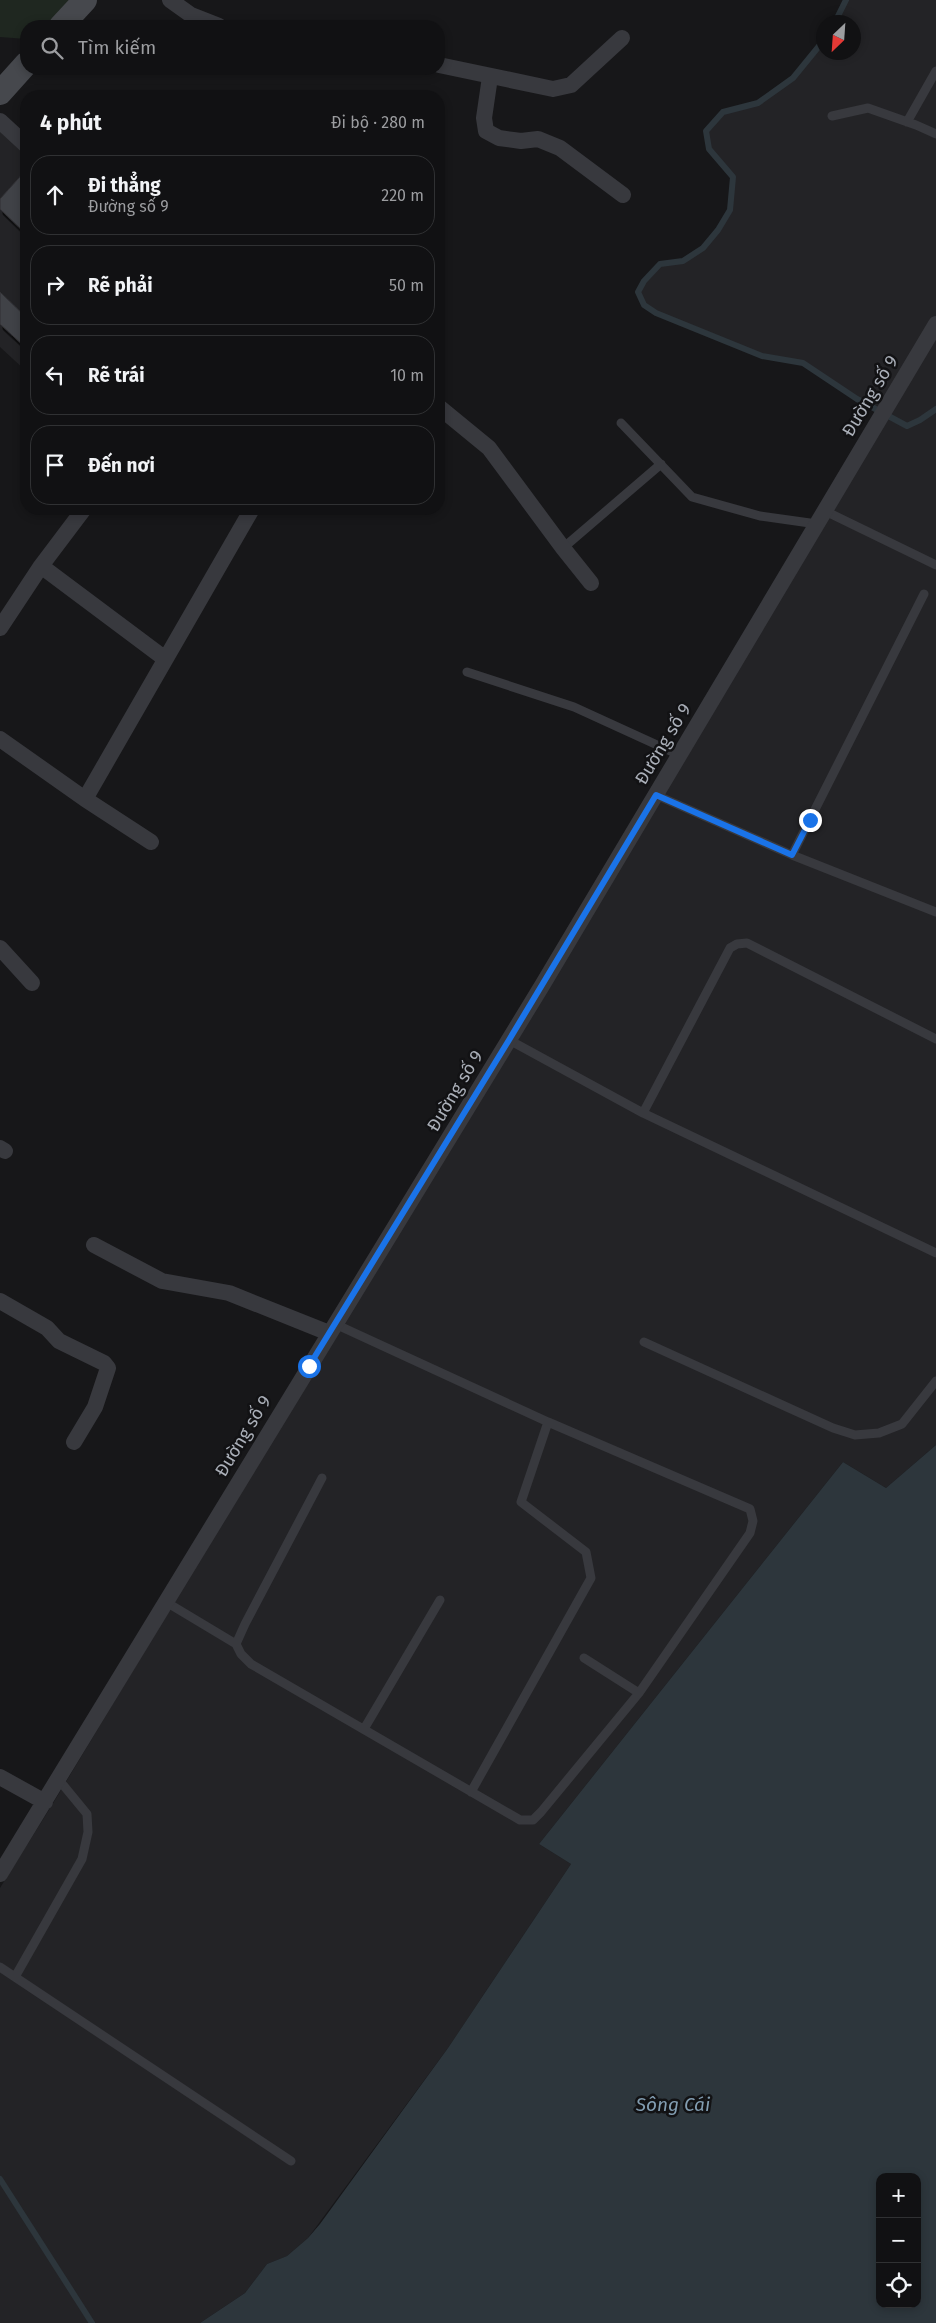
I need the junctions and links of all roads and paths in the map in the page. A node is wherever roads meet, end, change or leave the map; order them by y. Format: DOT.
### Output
graph roads {
  1 [pos="85,0"];
  2 [pos="170,0"];
  3 [pos="67,20"];
  4 [pos="204,20"];
  5 [pos="622,38"];
  6 [pos="445,66"];
  7 [pos="20,71"];
  8 [pos="936,71"];
  9 [pos="490,77"];
  10 [pos="0,93"];
  11 [pos="832,116"];
  12 [pos="0,121"];
  13 [pos="907,122"];
  14 [pos="936,134"];
  15 [pos="20,140"];
  16 [pos="623,195"];
  17 [pos="936,324"];
  18 [pos="445,412"];
  19 [pos="621,423"];
  20 [pos="661,464"];
  21 [pos="79,515"];
  22 [pos="248,515"];
  23 [pos="821,517"];
  24 [pos="563,548"];
  25 [pos="936,565"];
  26 [pos="41,566"];
  27 [pos="591,582"];
  28 [pos="924,594"];
  29 [pos="0,628"];
  30 [pos="164,658"];
  31 [pos="467,672"];
  32 [pos="0,739"];
  33 [pos="679,756"];
  34 [pos="656,795"];
  35 [pos="85,799"];
  36 [pos="151,842"];
  37 [pos="792,855"];
  38 [pos="936,912"];
  39 [pos="0,948"];
  40 [pos="32,984"];
  41 [pos="936,1039"];
  42 [pos="509,1040"];
  43 [pos="644,1112"];
  44 [pos="94,1245"];
  45 [pos="936,1253"];
  46 [pos="0,1301"];
  47 [pos="332,1328"];
  48 [pos="644,1342"];
  49 [pos="936,1381"];
  50 [pos="548,1422"];
  51 [pos="74,1442"];
  52 [pos="322,1478"];
  53 [pos="440,1600"];
  54 [pos="166,1602"];
  55 [pos="236,1644"];
  56 [pos="584,1658"];
  57 [pos="639,1693"];
  58 [pos="364,1729"];
  59 [pos="0,1777"];
  60 [pos="59,1780"];
  61 [pos="471,1792"];
  62 [pos="45,1802"];
  63 [pos="0,1874"];
  64 [pos="0,1967"];
  65 [pos="15,1977"];
  66 [pos="291,2161"];
  1 -- 3 [label="main road"];
  2 -- 4 [label="street"];
  5 -- 9 [label="street"];
  6 -- 9 [label="street"];
  7 -- 10 [label="main road"];
  8 -- 13 [label="lane"];
  9 -- 16 [label="street"];
  11 -- 13 [label="lane"];
  12 -- 15 [label="street"];
  13 -- 14 [label="lane"];
  17 -- 23 [label="street, Đường số 9"];
  18 -- 24 [label="street"];
  19 -- 20 [label="lane"];
  20 -- 23 [label="lane"];
  20 -- 24 [label="lane"];
  21 -- 26 [label="street"];
  22 -- 30 [label="street"];
  23 -- 25 [label="lane"];
  23 -- 33 [label="street, Đường số 9"];
  24 -- 27 [label="street"];
  26 -- 29 [label="street"];
  26 -- 30 [label="street"];
  28 -- 37 [label="lane"];
  30 -- 35 [label="street"];
  31 -- 33 [label="lane"];
  32 -- 35 [label="street"];
  33 -- 34 [label="street, Đường số 9"];
  34 -- 37 [label="lane"];
  34 -- 42 [label="street, Đường số 9"];
  35 -- 36 [label="street"];
  37 -- 38 [label="lane"];
  39 -- 40 [label="street"];
  41 -- 43 [label="lane"];
  42 -- 43 [label="lane"];
  42 -- 47 [label="street, Đường số 9"];
  43 -- 45 [label="lane"];
  44 -- 47 [label="street"];
  46 -- 51 [label="street"];
  47 -- 50 [label="lane"];
  47 -- 54 [label="street, Đường số 9"];
  48 -- 49 [label="lane"];
  50 -- 57 [label="lane"];
  50 -- 61 [label="lane"];
  52 -- 55 [label="lane"];
  53 -- 58 [label="lane"];
  54 -- 55 [label="lane"];
  54 -- 60 [label="street, Đường số 9"];
  55 -- 58 [label="lane"];
  56 -- 57 [label="lane"];
  57 -- 61 [label="lane"];
  58 -- 61 [label="lane"];
  59 -- 62 [label="street"];
  60 -- 62 [label="street, Đường số 9"];
  60 -- 65 [label="lane"];
  62 -- 63 [label="street, Đường số 9"];
  64 -- 65 [label="lane"];
  65 -- 66 [label="lane"];
}
